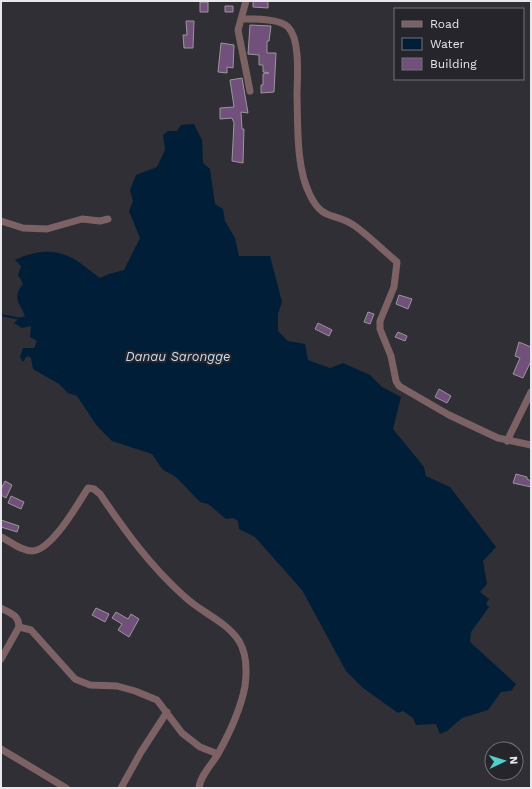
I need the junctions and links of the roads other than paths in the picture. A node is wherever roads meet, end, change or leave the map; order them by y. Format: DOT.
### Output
graph roads {
  1 [pos="246,1"];
  2 [pos="241,19"];
  3 [pos="250,91"];
  4 [pos="108,219"];
  5 [pos="1,221"];
  6 [pos="531,392"];
  7 [pos="507,441"];
  8 [pos="531,445"];
  9 [pos="1,537"];
  10 [pos="1,608"];
  11 [pos="20,627"];
  12 [pos="1,659"];
  13 [pos="167,712"];
  14 [pos="1,749"];
  15 [pos="218,754"];
  16 [pos="66,788"];
  17 [pos="121,788"];
  18 [pos="199,788"];
  1 -- 2 [label="street"];
  2 -- 3 [label="street"];
  2 -- 7 [label="street"];
  4 -- 5 [label="street"];
  6 -- 7 [label="street"];
  7 -- 8 [label="street"];
  9 -- 15 [label="street"];
  10 -- 11 [label="street"];
  11 -- 12 [label="street"];
  11 -- 13 [label="street"];
  13 -- 15 [label="street"];
  13 -- 17 [label="street"];
  14 -- 16 [label="street"];
  15 -- 18 [label="street"];
}
